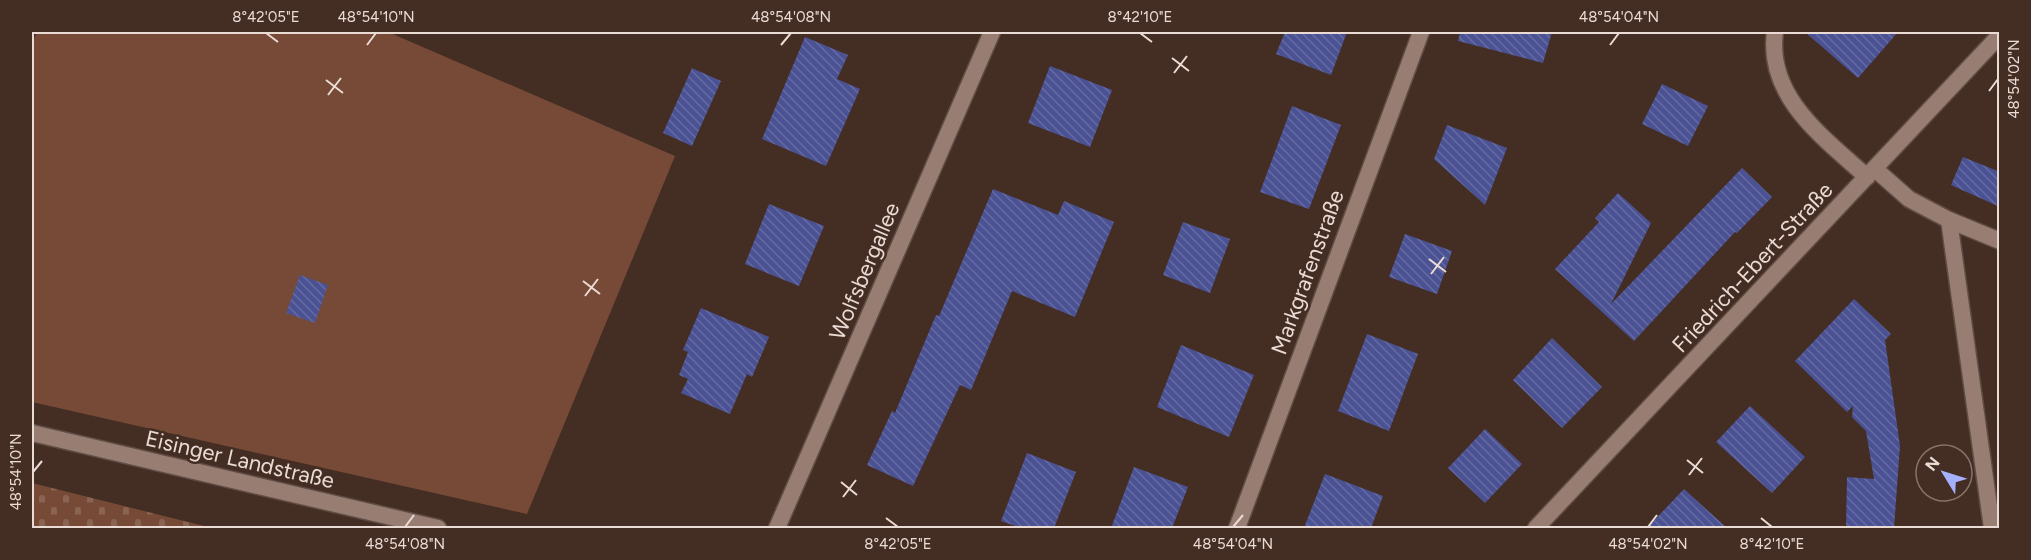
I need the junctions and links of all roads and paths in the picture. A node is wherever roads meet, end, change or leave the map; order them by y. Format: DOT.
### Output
graph roads {
  1 [pos="992,32"];
  2 [pos="1421,32"];
  3 [pos="1775,32"];
  4 [pos="2000,35"];
  5 [pos="1871,173"];
  6 [pos="1949,220"];
  7 [pos="2000,241"];
  8 [pos="32,433"];
  9 [pos="438,528"];
  10 [pos="777,528"];
  11 [pos="1237,528"];
  12 [pos="1536,528"];
  13 [pos="1992,528"];
  1 -- 10 [label="street, Wolfsbergallee"];
  2 -- 11 [label="street, Markgrafenstraße"];
  3 -- 5 [label="street"];
  4 -- 5 [label="street, Friedrich-Ebert-Straße"];
  5 -- 6 [label="street"];
  5 -- 12 [label="street, Friedrich-Ebert-Straße"];
  6 -- 7 [label="street"];
  6 -- 13 [label="street"];
  8 -- 9 [label="street, Eisinger Landstraße"];
}
